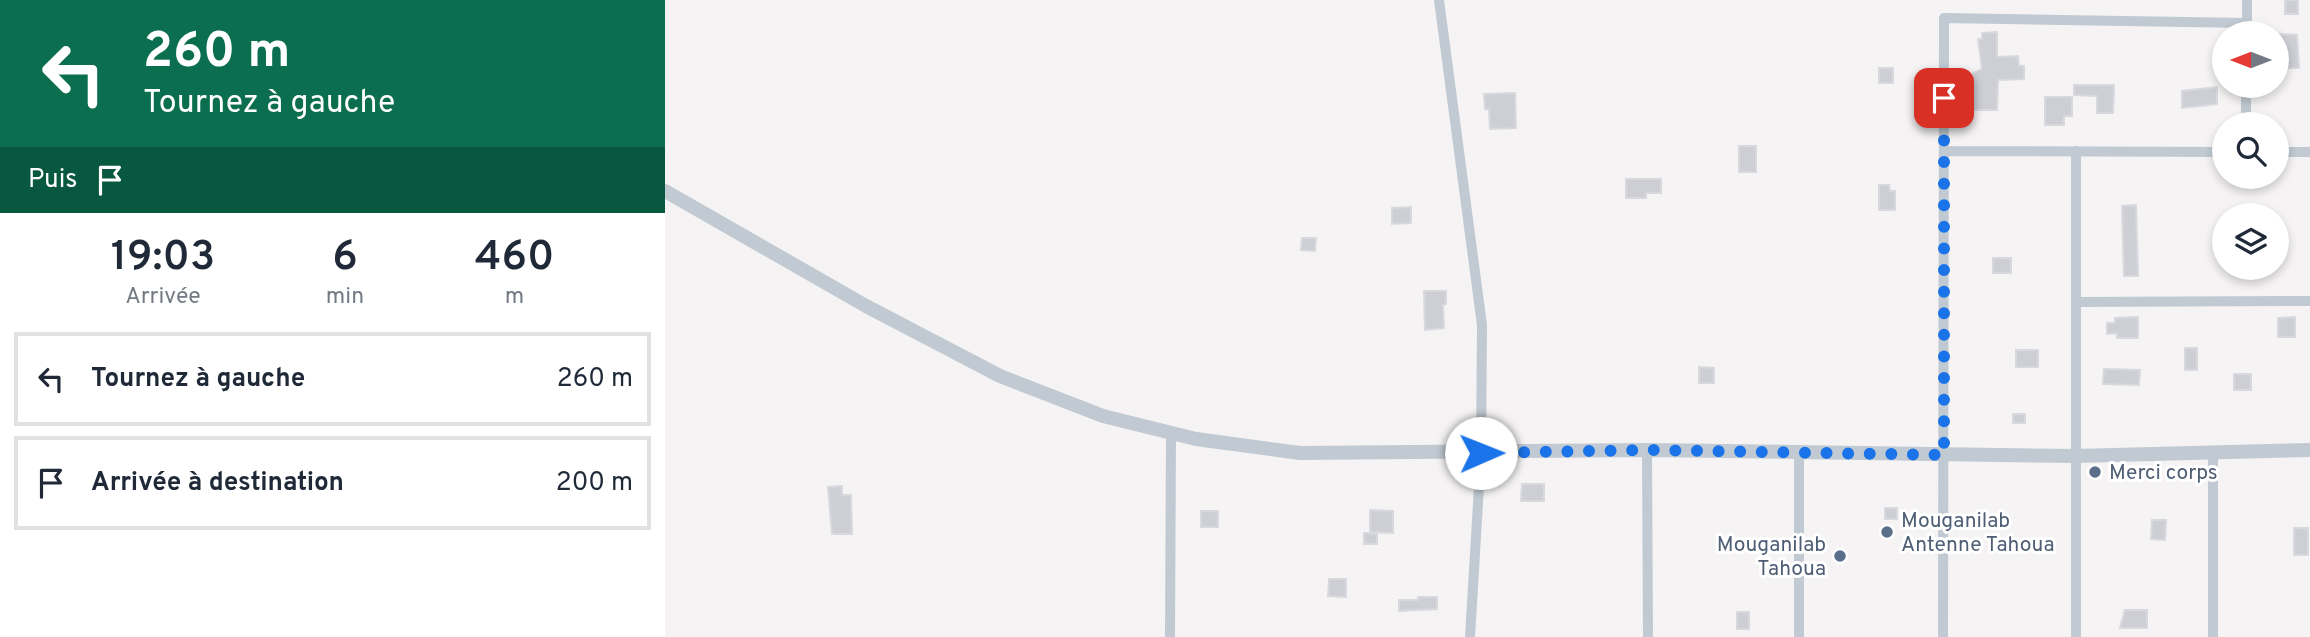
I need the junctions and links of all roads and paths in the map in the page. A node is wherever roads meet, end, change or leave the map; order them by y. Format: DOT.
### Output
graph roads {
  1 [pos="1439,0"];
  2 [pos="2247,0"];
  3 [pos="2247,21"];
  4 [pos="2212,27"];
  5 [pos="1944,151"];
  6 [pos="2076,151"];
  7 [pos="2212,152"];
  8 [pos="2289,152"];
  9 [pos="2310,152"];
  10 [pos="665,191"];
  11 [pos="2310,301"];
  12 [pos="2076,302"];
  13 [pos="1171,433"];
  14 [pos="1647,450"];
  15 [pos="2310,450"];
  16 [pos="2213,452"];
  17 [pos="1481,453"];
  18 [pos="1798,453"];
  19 [pos="1944,455"];
  20 [pos="2075,456"];
  21 [pos="1170,637"];
  22 [pos="1470,637"];
  23 [pos="1648,637"];
  24 [pos="1799,637"];
  25 [pos="1943,637"];
  26 [pos="2076,637"];
  27 [pos="2213,637"];
  1 -- 17 [label="street"];
  2 -- 3 [label="street"];
  4 -- 5 [label="street"];
  5 -- 6 [label="street"];
  5 -- 19 [label="street"];
  6 -- 7 [label="street"];
  6 -- 12 [label="street"];
  8 -- 9 [label="street"];
  10 -- 13 [label="street"];
  11 -- 12 [label="street"];
  12 -- 20 [label="street"];
  13 -- 17 [label="street"];
  13 -- 21 [label="street"];
  14 -- 17 [label="street"];
  14 -- 18 [label="street"];
  14 -- 23 [label="street"];
  15 -- 16 [label="street"];
  16 -- 20 [label="street"];
  16 -- 27 [label="street"];
  17 -- 22 [label="street"];
  18 -- 19 [label="street"];
  18 -- 24 [label="street"];
  19 -- 20 [label="street"];
  19 -- 25 [label="street"];
  20 -- 26 [label="street"];
}
